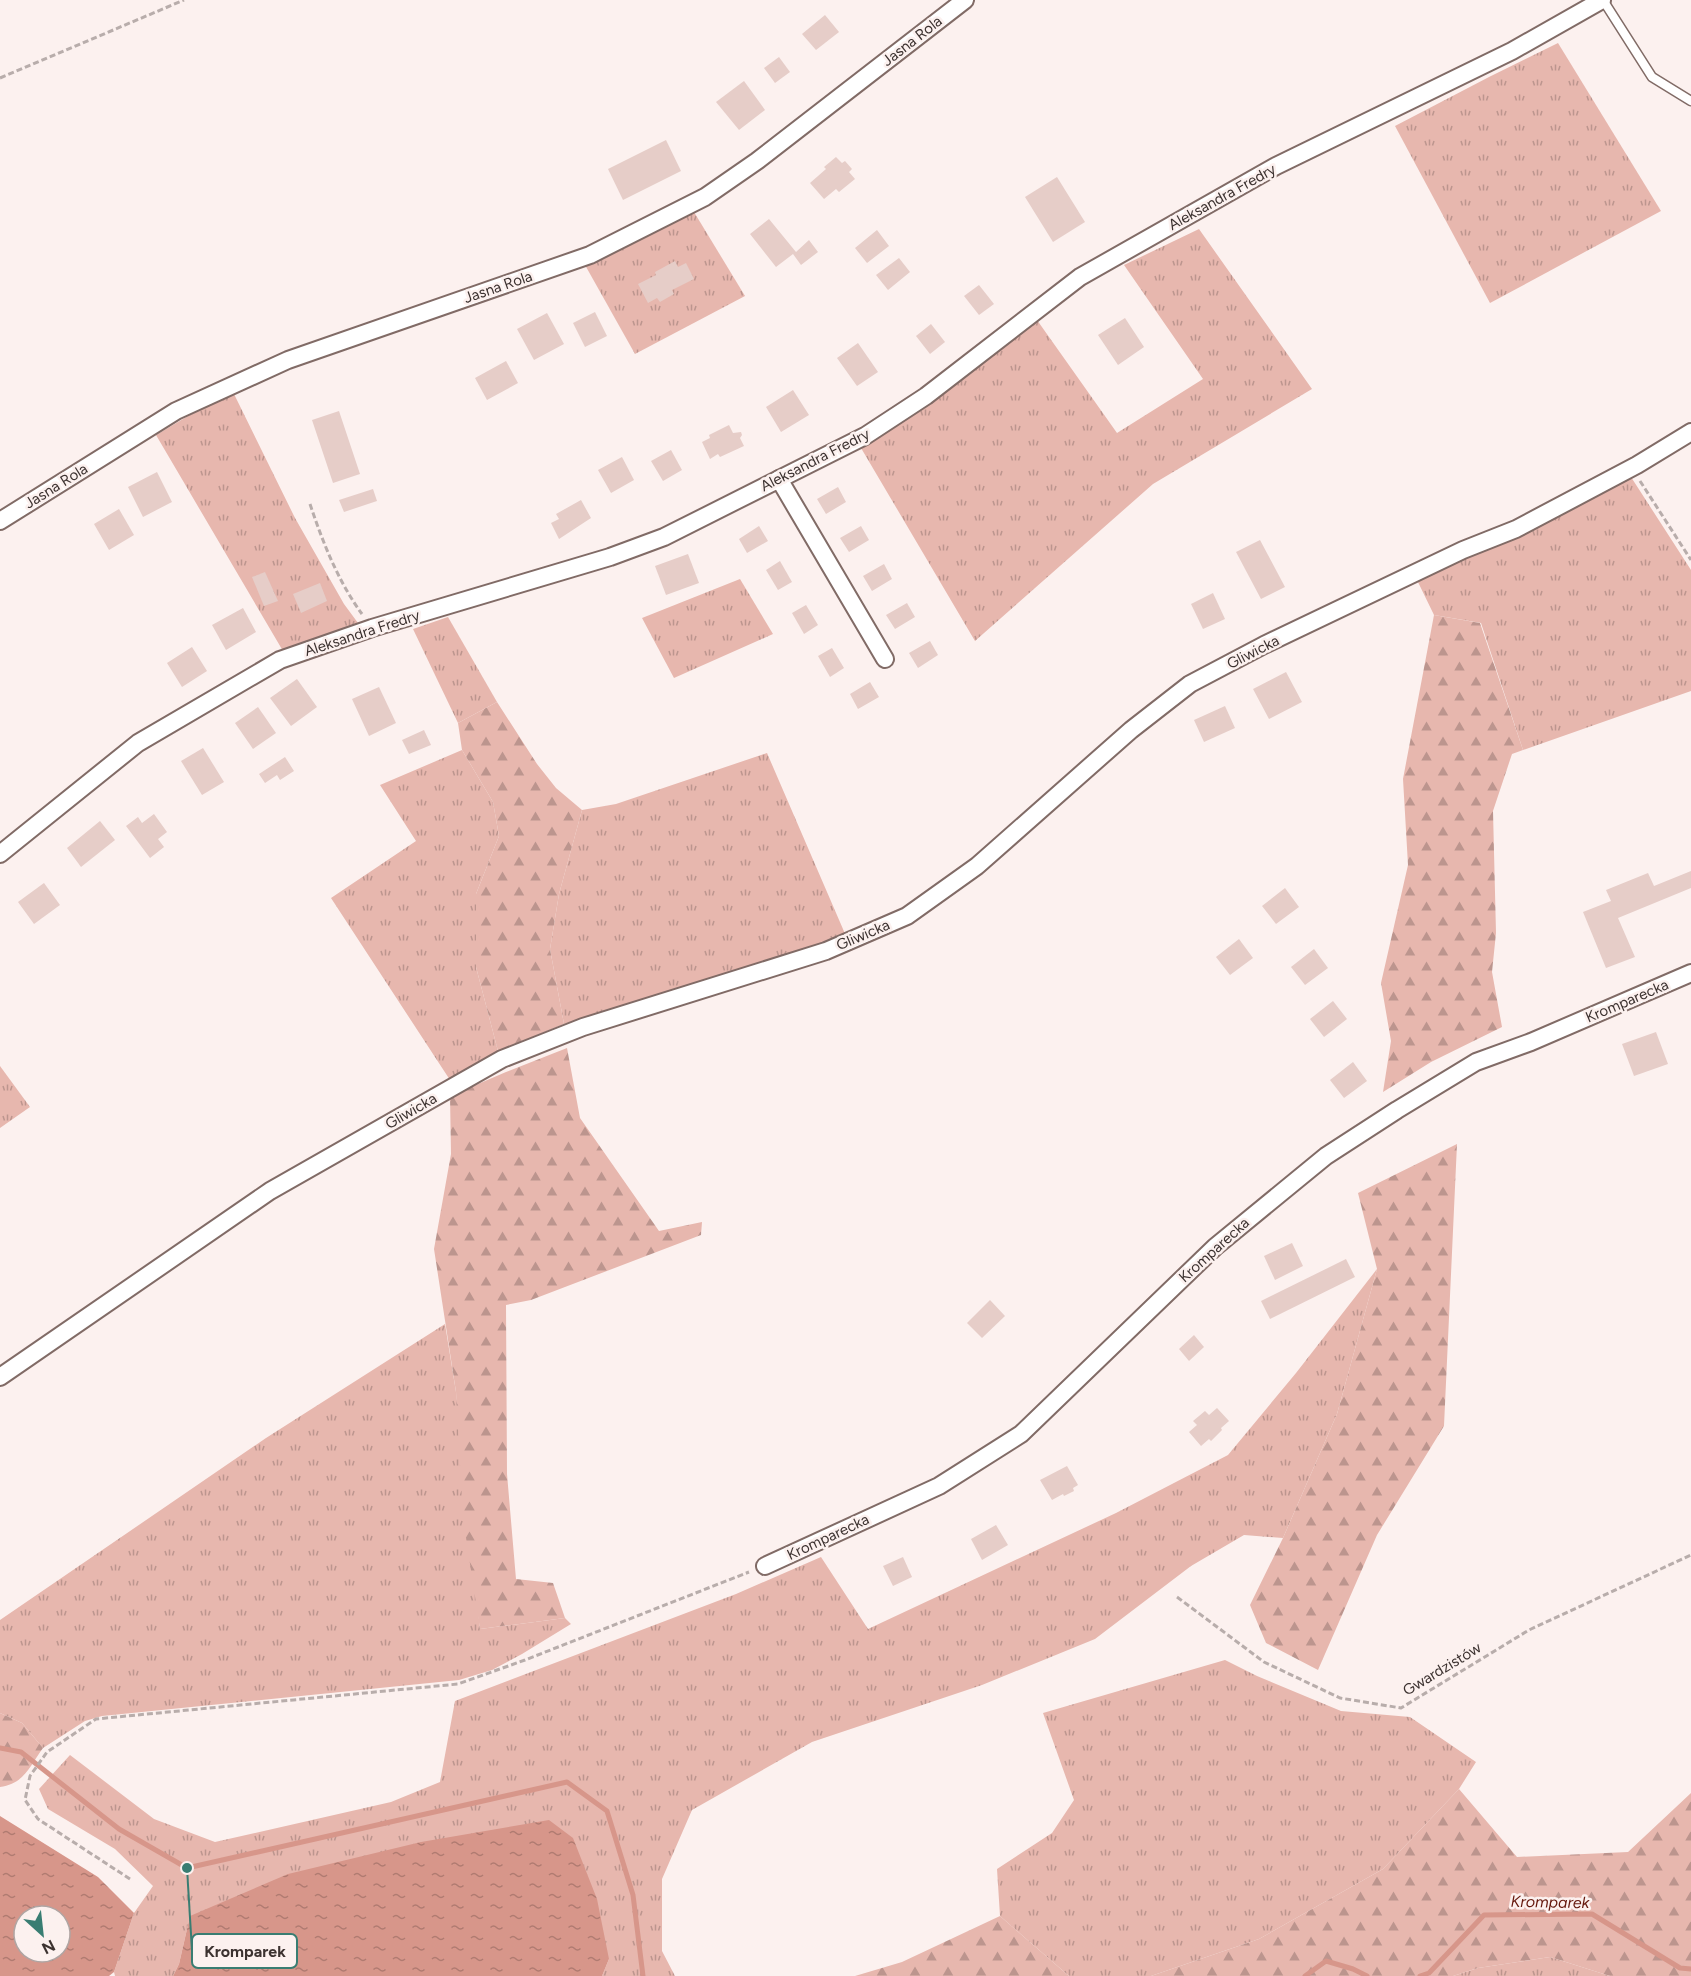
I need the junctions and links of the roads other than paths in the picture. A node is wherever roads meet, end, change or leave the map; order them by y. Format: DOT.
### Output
graph roads {
  1 [pos="964,0"];
  2 [pos="1603,0"];
  3 [pos="1691,101"];
  4 [pos="1691,432"];
  5 [pos="779,479"];
  6 [pos="0,521"];
  7 [pos="885,659"];
  8 [pos="0,854"];
  9 [pos="1691,974"];
  10 [pos="0,1377"];
  11 [pos="765,1566"];
  1 -- 6 [label="street, Jasna Rola"];
  2 -- 3 [label="lane"];
  2 -- 5 [label="street, Aleksandra Fredry"];
  4 -- 10 [label="street, Gliwicka"];
  5 -- 7 [label="street"];
  5 -- 8 [label="street, Aleksandra Fredry"];
  9 -- 11 [label="street, Kromparecka"];
}
